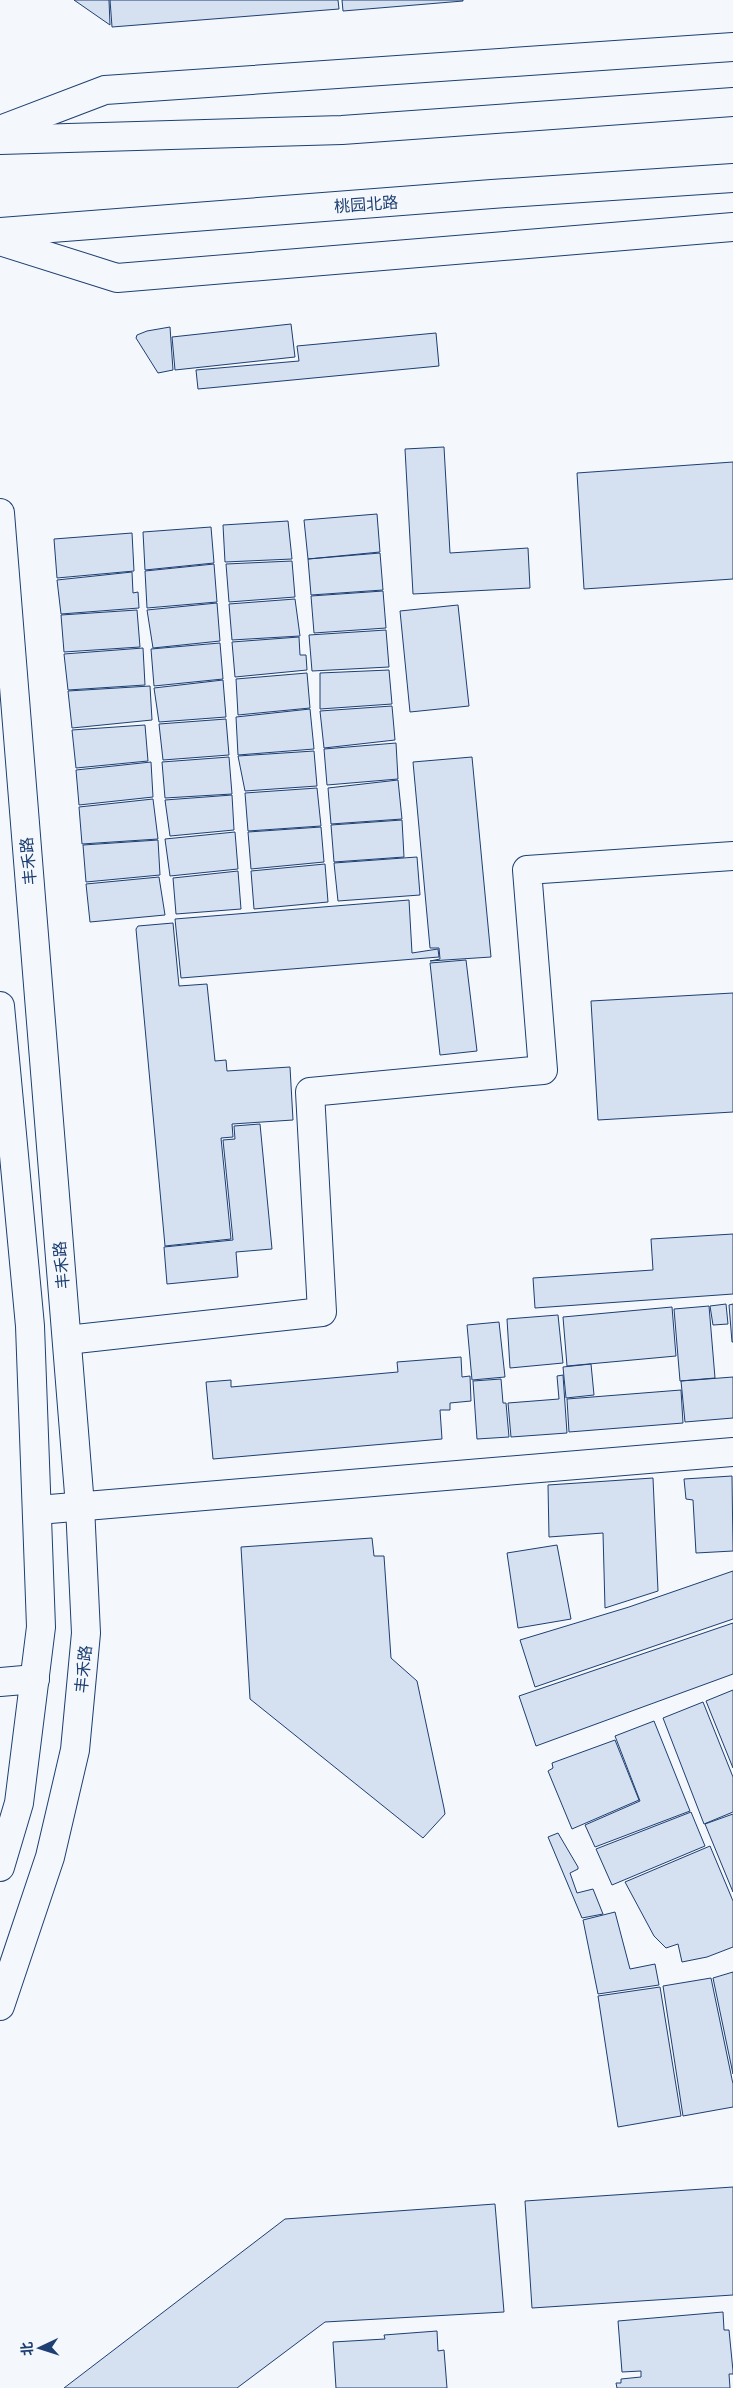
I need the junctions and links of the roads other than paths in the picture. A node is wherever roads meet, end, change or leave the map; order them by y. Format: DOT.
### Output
graph roads {
  1 [pos="733,47"];
  2 [pos="733,102"];
  3 [pos="0,130"];
  4 [pos="0,140"];
  5 [pos="733,178"];
  6 [pos="733,226"];
  7 [pos="0,232"];
  8 [pos="0,241"];
  9 [pos="0,513"];
  10 [pos="733,856"];
  11 [pos="0,1006"];
  12 [pos="67,1340"];
  13 [pos="733,1452"];
  14 [pos="80,1506"];
  15 [pos="38,1510"];
  16 [pos="35,1679"];
  17 [pos="0,1682"];
  18 [pos="0,1868"];
  19 [pos="0,2006"];
  1 -- 3 [label="main road"];
  2 -- 4 [label="main road"];
  5 -- 7 [label="main road, 桃园北路"];
  6 -- 8 [label="main road"];
  9 -- 12 [label="main road, 丰禾路"];
  10 -- 12 [label="main road"];
  11 -- 15 [label="main road"];
  12 -- 14 [label="main road, 丰禾路"];
  13 -- 14 [label="main road"];
  14 -- 15 [label="main road"];
  14 -- 19 [label="main road, 丰禾路"];
  15 -- 16 [label="main road"];
  16 -- 17 [label="main road"];
  16 -- 18 [label="main road"];
}
